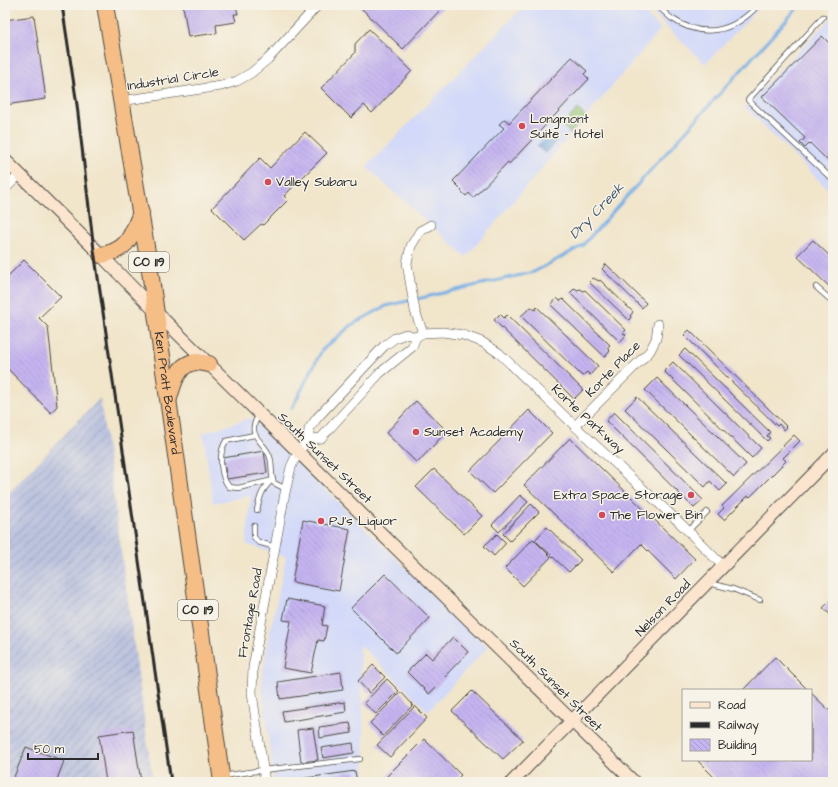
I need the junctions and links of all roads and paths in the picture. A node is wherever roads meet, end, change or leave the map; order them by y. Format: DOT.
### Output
graph roads {
  1 [pos="105,5"];
  2 [pos="318,5"];
  3 [pos="657,5"];
  4 [pos="758,5"];
  5 [pos="823,17"];
  6 [pos="121,101"];
  7 [pos="5,160"];
  8 [pos="20,174"];
  9 [pos="833,180"];
  10 [pos="5,189"];
  11 [pos="48,203"];
  12 [pos="141,212"];
  13 [pos="431,225"];
  14 [pos="85,240"];
  15 [pos="101,255"];
  16 [pos="816,288"];
  17 [pos="833,302"];
  18 [pos="156,312"];
  19 [pos="658,324"];
  20 [pos="419,335"];
  21 [pos="209,364"];
  22 [pos="168,402"];
  23 [pos="260,414"];
  24 [pos="575,426"];
  25 [pos="254,435"];
  26 [pos="308,440"];
  27 [pos="298,452"];
  28 [pos="833,454"];
  29 [pos="273,480"];
  30 [pos="286,489"];
  31 [pos="257,510"];
  32 [pos="707,512"];
  33 [pos="254,526"];
  34 [pos="688,531"];
  35 [pos="275,547"];
  36 [pos="723,566"];
  37 [pos="707,583"];
  38 [pos="760,600"];
  39 [pos="572,721"];
  40 [pos="360,759"];
  41 [pos="263,770"];
  42 [pos="222,779"];
  43 [pos="264,782"];
  44 [pos="512,782"];
  45 [pos="634,782"];
  1 -- 6 [label="highway, Ken Pratt Boulevard / CO 119"];
  2 -- 6 [label="street, Industrial Circle"];
  3 -- 4 [label="lane"];
  5 -- 9 [label="lane"];
  6 -- 12 [label="highway, Ken Pratt Boulevard / CO 119"];
  7 -- 8 [label="street, South Sunset Street"];
  8 -- 10 [label="street"];
  8 -- 11 [label="street, South Sunset Street"];
  11 -- 14 [label="street, South Sunset Street"];
  11 -- 15 [label="street, South Sunset Street"];
  12 -- 15 [label="highway"];
  12 -- 18 [label="highway, Ken Pratt Boulevard / CO 119"];
  13 -- 20 [label="street"];
  15 -- 18 [label="street, South Sunset Street"];
  16 -- 17 [label="lane"];
  18 -- 21 [label="street, South Sunset Street"];
  18 -- 22 [label="highway, Ken Pratt Boulevard / CO 119"];
  19 -- 24 [label="street, Korte Place"];
  20 -- 24 [label="street, Korte Parkway"];
  20 -- 26 [label="street, Korte Parkway"];
  20 -- 26 [label="street, Korte Parkway"];
  21 -- 22 [label="highway"];
  21 -- 23 [label="street, South Sunset Street"];
  22 -- 42 [label="highway, Ken Pratt Boulevard / CO 119"];
  23 -- 25 [label="lane"];
  23 -- 27 [label="street, South Sunset Street"];
  24 -- 34 [label="street, Korte Parkway"];
  25 -- 29 [label="lane"];
  25 -- 29 [label="lane"];
  26 -- 27 [label="street, Korte Parkway"];
  27 -- 30 [label="street, Frontage Road"];
  27 -- 39 [label="street, South Sunset Street"];
  28 -- 36 [label="street, Nelson Road"];
  29 -- 30 [label="lane"];
  29 -- 31 [label="lane"];
  30 -- 35 [label="street, Frontage Road"];
  32 -- 34 [label="lane"];
  33 -- 35 [label="lane"];
  34 -- 36 [label="street, Korte Parkway"];
  35 -- 41 [label="street, Frontage Road"];
  36 -- 37 [label="street, Nelson Road"];
  37 -- 38 [label="lane"];
  37 -- 39 [label="street, Nelson Road"];
  39 -- 44 [label="street, Nelson Road"];
  39 -- 45 [label="street, South Sunset Street"];
  40 -- 41 [label="lane"];
  41 -- 42 [label="lane"];
  41 -- 43 [label="street, Frontage Road"];
}
